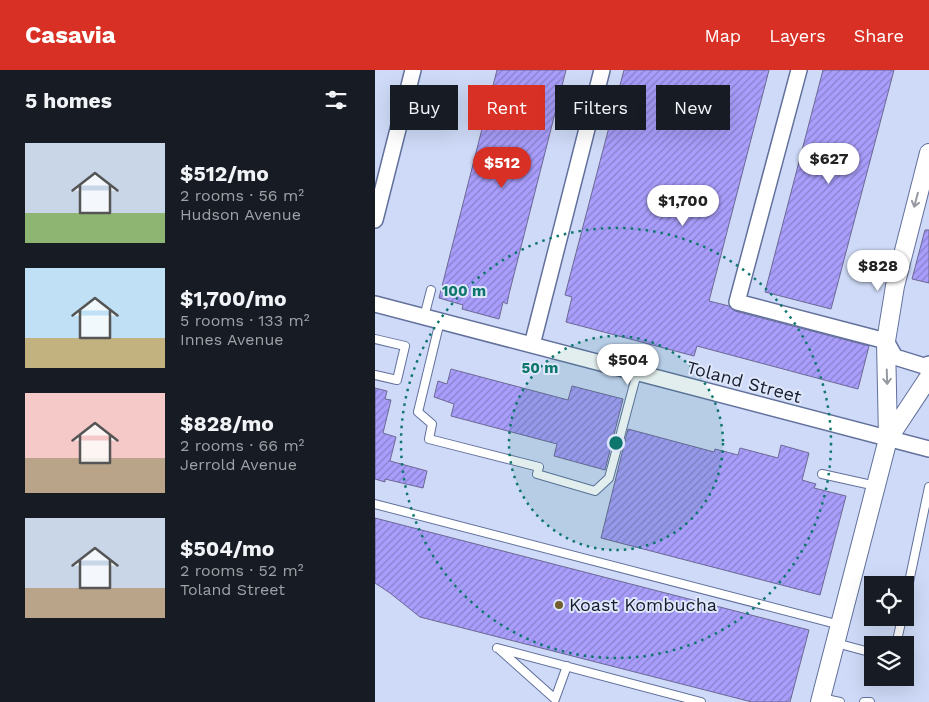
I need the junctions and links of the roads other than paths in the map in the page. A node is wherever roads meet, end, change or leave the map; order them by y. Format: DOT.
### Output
graph roads {
  1 [pos="413,70"];
  2 [pos="602,70"];
  3 [pos="799,70"];
  4 [pos="929,153"];
  5 [pos="375,220"];
  6 [pos="431,290"];
  7 [pos="375,304"];
  8 [pos="424,317"];
  9 [pos="440,321"];
  10 [pos="375,339"];
  11 [pos="886,341"];
  12 [pos="532,345"];
  13 [pos="929,364"];
  14 [pos="637,373"];
  15 [pos="375,375"];
  16 [pos="928,380"];
  17 [pos="888,439"];
  18 [pos="929,450"];
  19 [pos="822,474"];
  20 [pos="876,486"];
  21 [pos="929,486"];
  22 [pos="375,504"];
  23 [pos="910,576"];
  24 [pos="840,625"];
  25 [pos="835,642"];
  26 [pos="864,650"];
  27 [pos="567,666"];
  28 [pos="821,700"];
  29 [pos="701,702"];
  30 [pos="840,702"];
  31 [pos="864,702"];
  32 [pos="870,702"];
  1 -- 5 [label="street"];
  2 -- 12 [label="street"];
  3 -- 11 [label="street"];
  4 -- 11 [label="street, one-way"];
  6 -- 8 [label="lane"];
  7 -- 8 [label="street, Toland Street"];
  8 -- 9 [label="street, Toland Street"];
  9 -- 12 [label="street, Toland Street"];
  9 -- 14 [label="lane"];
  10 -- 15 [label="lane"];
  11 -- 13 [label="street"];
  11 -- 17 [label="street, one-way"];
  12 -- 14 [label="street, Toland Street"];
  14 -- 17 [label="street, Toland Street"];
  16 -- 17 [label="street"];
  17 -- 18 [label="street, Toland Street"];
  17 -- 20 [label="street"];
  19 -- 20 [label="lane"];
  20 -- 24 [label="street"];
  21 -- 23 [label="lane"];
  22 -- 24 [label="lane"];
  24 -- 25 [label="street"];
  25 -- 26 [label="lane"];
  25 -- 28 [label="street"];
  27 -- 27 [label="lane"];
  27 -- 29 [label="lane"];
  28 -- 30 [label="lane"];
  31 -- 32 [label="lane"];
}
